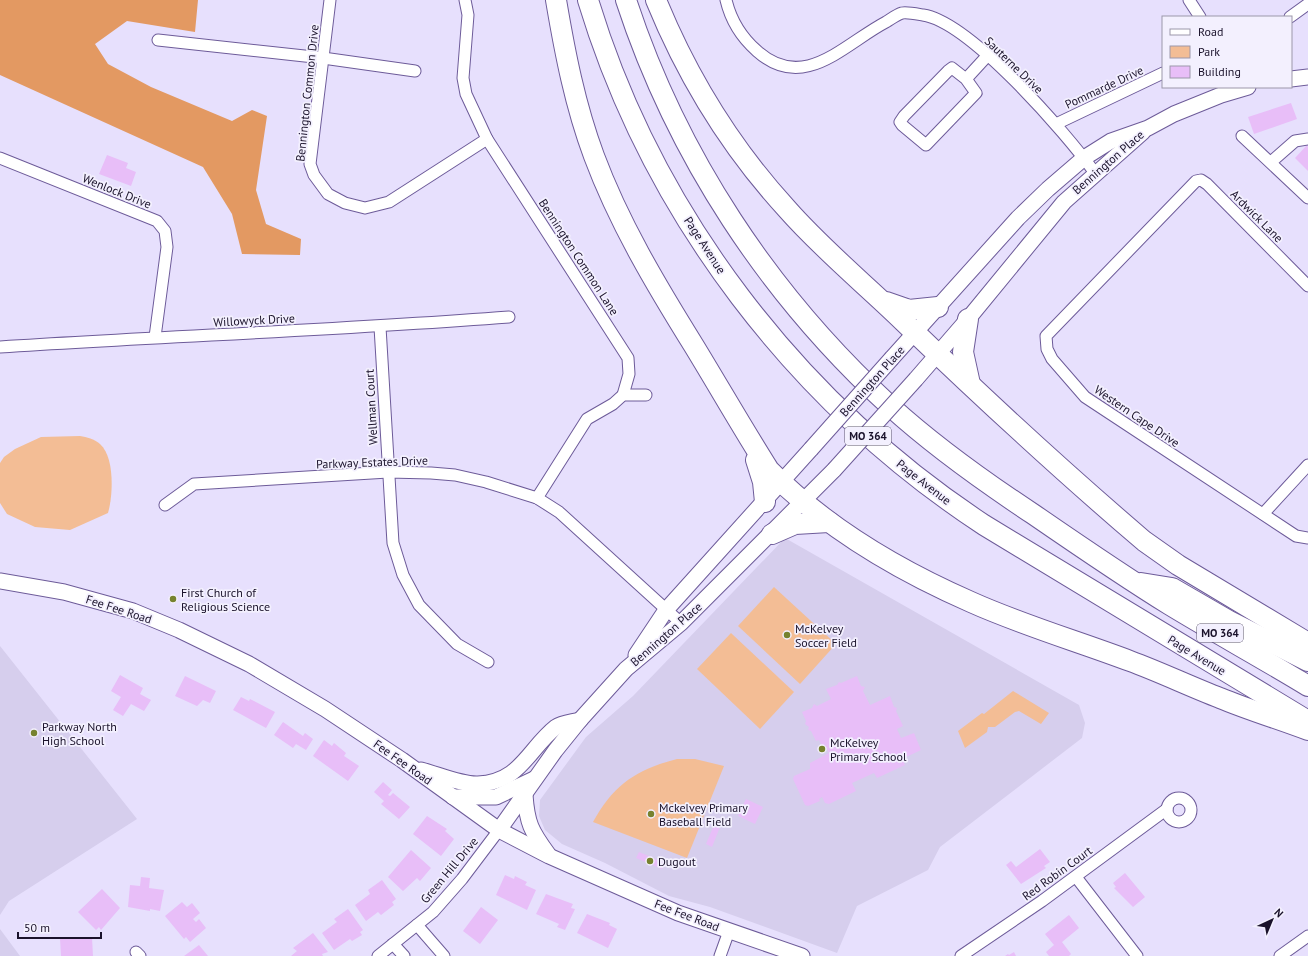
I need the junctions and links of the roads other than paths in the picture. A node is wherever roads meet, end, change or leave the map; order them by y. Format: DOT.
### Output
graph roads {
  1 [pos="330,0"];
  2 [pos="465,0"];
  3 [pos="556,0"];
  4 [pos="588,0"];
  5 [pos="626,0"];
  6 [pos="656,0"];
  7 [pos="726,0"];
  8 [pos="1189,0"];
  9 [pos="1308,4"];
  10 [pos="1199,16"];
  11 [pos="1291,16"];
  12 [pos="158,40"];
  13 [pos="988,54"];
  14 [pos="323,58"];
  15 [pos="415,71"];
  16 [pos="1162,73"];
  17 [pos="1308,77"];
  18 [pos="966,79"];
  19 [pos="1292,79"];
  20 [pos="1242,88"];
  21 [pos="1056,124"];
  22 [pos="1148,128"];
  23 [pos="1242,136"];
  24 [pos="487,139"];
  25 [pos="1308,139"];
  26 [pos="0,158"];
  27 [pos="1084,158"];
  28 [pos="1271,162"];
  29 [pos="1095,172"];
  30 [pos="1184,192"];
  31 [pos="1308,198"];
  32 [pos="1308,286"];
  33 [pos="880,299"];
  34 [pos="938,307"];
  35 [pos="509,317"];
  36 [pos="968,319"];
  37 [pos="380,327"];
  38 [pos="915,333"];
  39 [pos="155,337"];
  40 [pos="0,347"];
  41 [pos="938,355"];
  42 [pos="970,384"];
  43 [pos="623,395"];
  44 [pos="646,395"];
  45 [pos="751,442"];
  46 [pos="1308,465"];
  47 [pos="388,472"];
  48 [pos="782,483"];
  49 [pos="537,498"];
  50 [pos="765,502"];
  51 [pos="804,503"];
  52 [pos="165,505"];
  53 [pos="1263,514"];
  54 [pos="829,522"];
  55 [pos="772,534"];
  56 [pos="1308,538"];
  57 [pos="0,581"];
  58 [pos="1131,581"];
  59 [pos="666,610"];
  60 [pos="681,623"];
  61 [pos="1308,642"];
  62 [pos="1308,661"];
  63 [pos="488,662"];
  64 [pos="626,669"];
  65 [pos="1308,686"];
  66 [pos="580,720"];
  67 [pos="1308,721"];
  68 [pos="1308,730"];
  69 [pos="412,767"];
  70 [pos="536,778"];
  71 [pos="524,795"];
  72 [pos="453,797"];
  73 [pos="1167,809"];
  74 [pos="500,830"];
  75 [pos="549,856"];
  76 [pos="1076,876"];
  77 [pos="417,925"];
  78 [pos="729,931"];
  79 [pos="1308,936"];
  80 [pos="393,944"];
  81 [pos="378,956"];
  82 [pos="404,956"];
  83 [pos="444,956"];
  84 [pos="720,956"];
  85 [pos="802,956"];
  86 [pos="961,956"];
  87 [pos="1137,956"];
  88 [pos="1280,956"];
  1 -- 14 [label="street, Bennington Common Drive"];
  2 -- 24 [label="street"];
  3 -- 45 [label="highway"];
  4 -- 67 [label="highway, Page Avenue / MO 364"];
  5 -- 58 [label="highway, MO 364"];
  6 -- 33 [label="highway"];
  7 -- 13 [label="street, Sauterne Drive"];
  8 -- 10 [label="street"];
  9 -- 11 [label="street"];
  12 -- 14 [label="street"];
  13 -- 18 [label="street"];
  13 -- 21 [label="street, Sauterne Drive"];
  14 -- 15 [label="street"];
  14 -- 24 [label="street, Bennington Common Drive"];
  16 -- 21 [label="street, Pommarde Drive"];
  17 -- 19 [label="main road"];
  18 -- 18 [label="street"];
  20 -- 22 [label="main road, Bennington Place"];
  21 -- 27 [label="street, Sauterne Drive"];
  22 -- 27 [label="main road, Bennington Place"];
  22 -- 29 [label="main road, Bennington Place"];
  23 -- 28 [label="street"];
  24 -- 43 [label="street, Bennington Common Lane"];
  25 -- 28 [label="street"];
  26 -- 39 [label="street, Wenlock Drive"];
  27 -- 29 [label="street, Sauterne Drive"];
  27 -- 34 [label="main road, Bennington Place"];
  28 -- 31 [label="street"];
  29 -- 36 [label="main road, Bennington Place"];
  30 -- 32 [label="street, Ardwick Lane"];
  30 -- 53 [label="street, Western Cape Drive"];
  33 -- 34 [label="highway"];
  33 -- 38 [label="highway"];
  34 -- 38 [label="main road, Bennington Place"];
  35 -- 37 [label="street, Willowyck Drive"];
  36 -- 41 [label="main road, Bennington Place"];
  36 -- 42 [label="highway"];
  37 -- 39 [label="street, Willowyck Drive"];
  37 -- 47 [label="street, Wellman Court"];
  38 -- 41 [label="highway"];
  38 -- 48 [label="main road, Bennington Place, bridge"];
  39 -- 40 [label="street, Willowyck Drive"];
  41 -- 42 [label="highway"];
  41 -- 51 [label="main road, Bennington Place, bridge"];
  42 -- 61 [label="highway"];
  43 -- 44 [label="street"];
  43 -- 49 [label="street"];
  45 -- 48 [label="highway"];
  45 -- 50 [label="highway"];
  46 -- 53 [label="street"];
  47 -- 49 [label="street, Parkway Estates Drive"];
  47 -- 52 [label="street, Parkway Estates Drive"];
  47 -- 63 [label="street, Wellman Court"];
  48 -- 50 [label="main road, Bennington Place"];
  48 -- 51 [label="highway"];
  49 -- 59 [label="street, Parkway Estates Drive"];
  50 -- 59 [label="main road, Bennington Place"];
  51 -- 54 [label="highway"];
  51 -- 55 [label="main road, Bennington Place"];
  53 -- 56 [label="street, Western Cape Drive"];
  54 -- 55 [label="highway"];
  54 -- 68 [label="highway"];
  55 -- 60 [label="main road, Bennington Place"];
  57 -- 69 [label="main road, Fee Fee Road"];
  58 -- 62 [label="highway"];
  58 -- 65 [label="highway, MO 364"];
  59 -- 60 [label="street, Parkway Estates Drive"];
  59 -- 64 [label="main road, Bennington Place"];
  60 -- 64 [label="main road, Bennington Place"];
  64 -- 66 [label="main road, Bennington Place"];
  66 -- 69 [label="main road"];
  66 -- 70 [label="main road, Bennington Place"];
  69 -- 72 [label="main road, Fee Fee Road"];
  70 -- 71 [label="main road, Bennington Place"];
  70 -- 72 [label="main road"];
  71 -- 74 [label="main road, Bennington Place"];
  71 -- 75 [label="main road"];
  72 -- 74 [label="main road, Fee Fee Road"];
  73 -- 76 [label="street, Red Robin Court"];
  74 -- 75 [label="main road, Fee Fee Road"];
  74 -- 77 [label="street, Green Hill Drive"];
  75 -- 78 [label="main road, Fee Fee Road"];
  76 -- 86 [label="street, Red Robin Court"];
  76 -- 87 [label="street"];
  77 -- 80 [label="street, Green Hill Drive"];
  77 -- 83 [label="street"];
  78 -- 84 [label="street"];
  78 -- 85 [label="main road, Fee Fee Road"];
  79 -- 88 [label="street"];
  80 -- 81 [label="street, Green Hill Drive"];
  80 -- 82 [label="street"];
}
